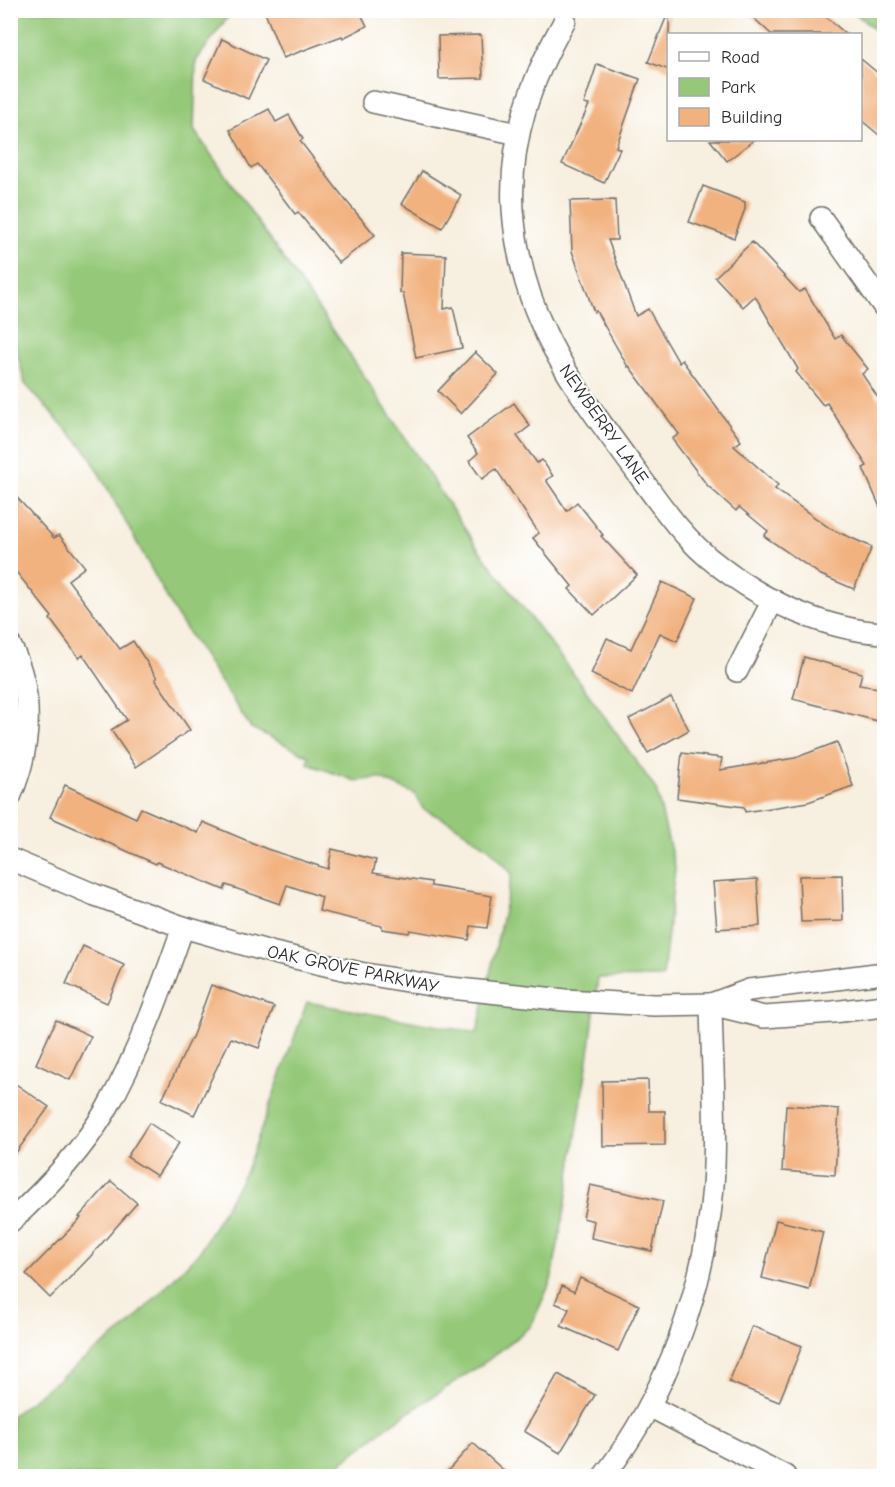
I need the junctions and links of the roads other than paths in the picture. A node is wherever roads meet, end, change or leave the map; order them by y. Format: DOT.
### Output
graph roads {
  1 [pos="565,20"];
  2 [pos="373,102"];
  3 [pos="518,134"];
  4 [pos="821,218"];
  5 [pos="885,307"];
  6 [pos="773,600"];
  7 [pos="885,633"];
  8 [pos="10,645"];
  9 [pos="737,671"];
  10 [pos="10,797"];
  11 [pos="10,859"];
  12 [pos="183,927"];
  13 [pos="885,973"];
  14 [pos="711,1004"];
  15 [pos="885,1006"];
  16 [pos="10,1222"];
  17 [pos="649,1406"];
  18 [pos="604,1476"];
  19 [pos="785,1476"];
  1 -- 3 [label="street, NEWBERRY LANE"];
  2 -- 3 [label="street"];
  3 -- 6 [label="street, NEWBERRY LANE"];
  4 -- 5 [label="street"];
  6 -- 7 [label="street, NEWBERRY LANE"];
  6 -- 9 [label="street"];
  8 -- 10 [label="street"];
  11 -- 12 [label="street, OAK GROVE PARKWAY"];
  12 -- 14 [label="street, OAK GROVE PARKWAY"];
  12 -- 16 [label="street"];
  13 -- 14 [label="street, OAK GROVE PARKWAY"];
  14 -- 15 [label="street, OAK GROVE PARKWAY"];
  14 -- 17 [label="street"];
  17 -- 18 [label="street"];
  17 -- 19 [label="street"];
}
